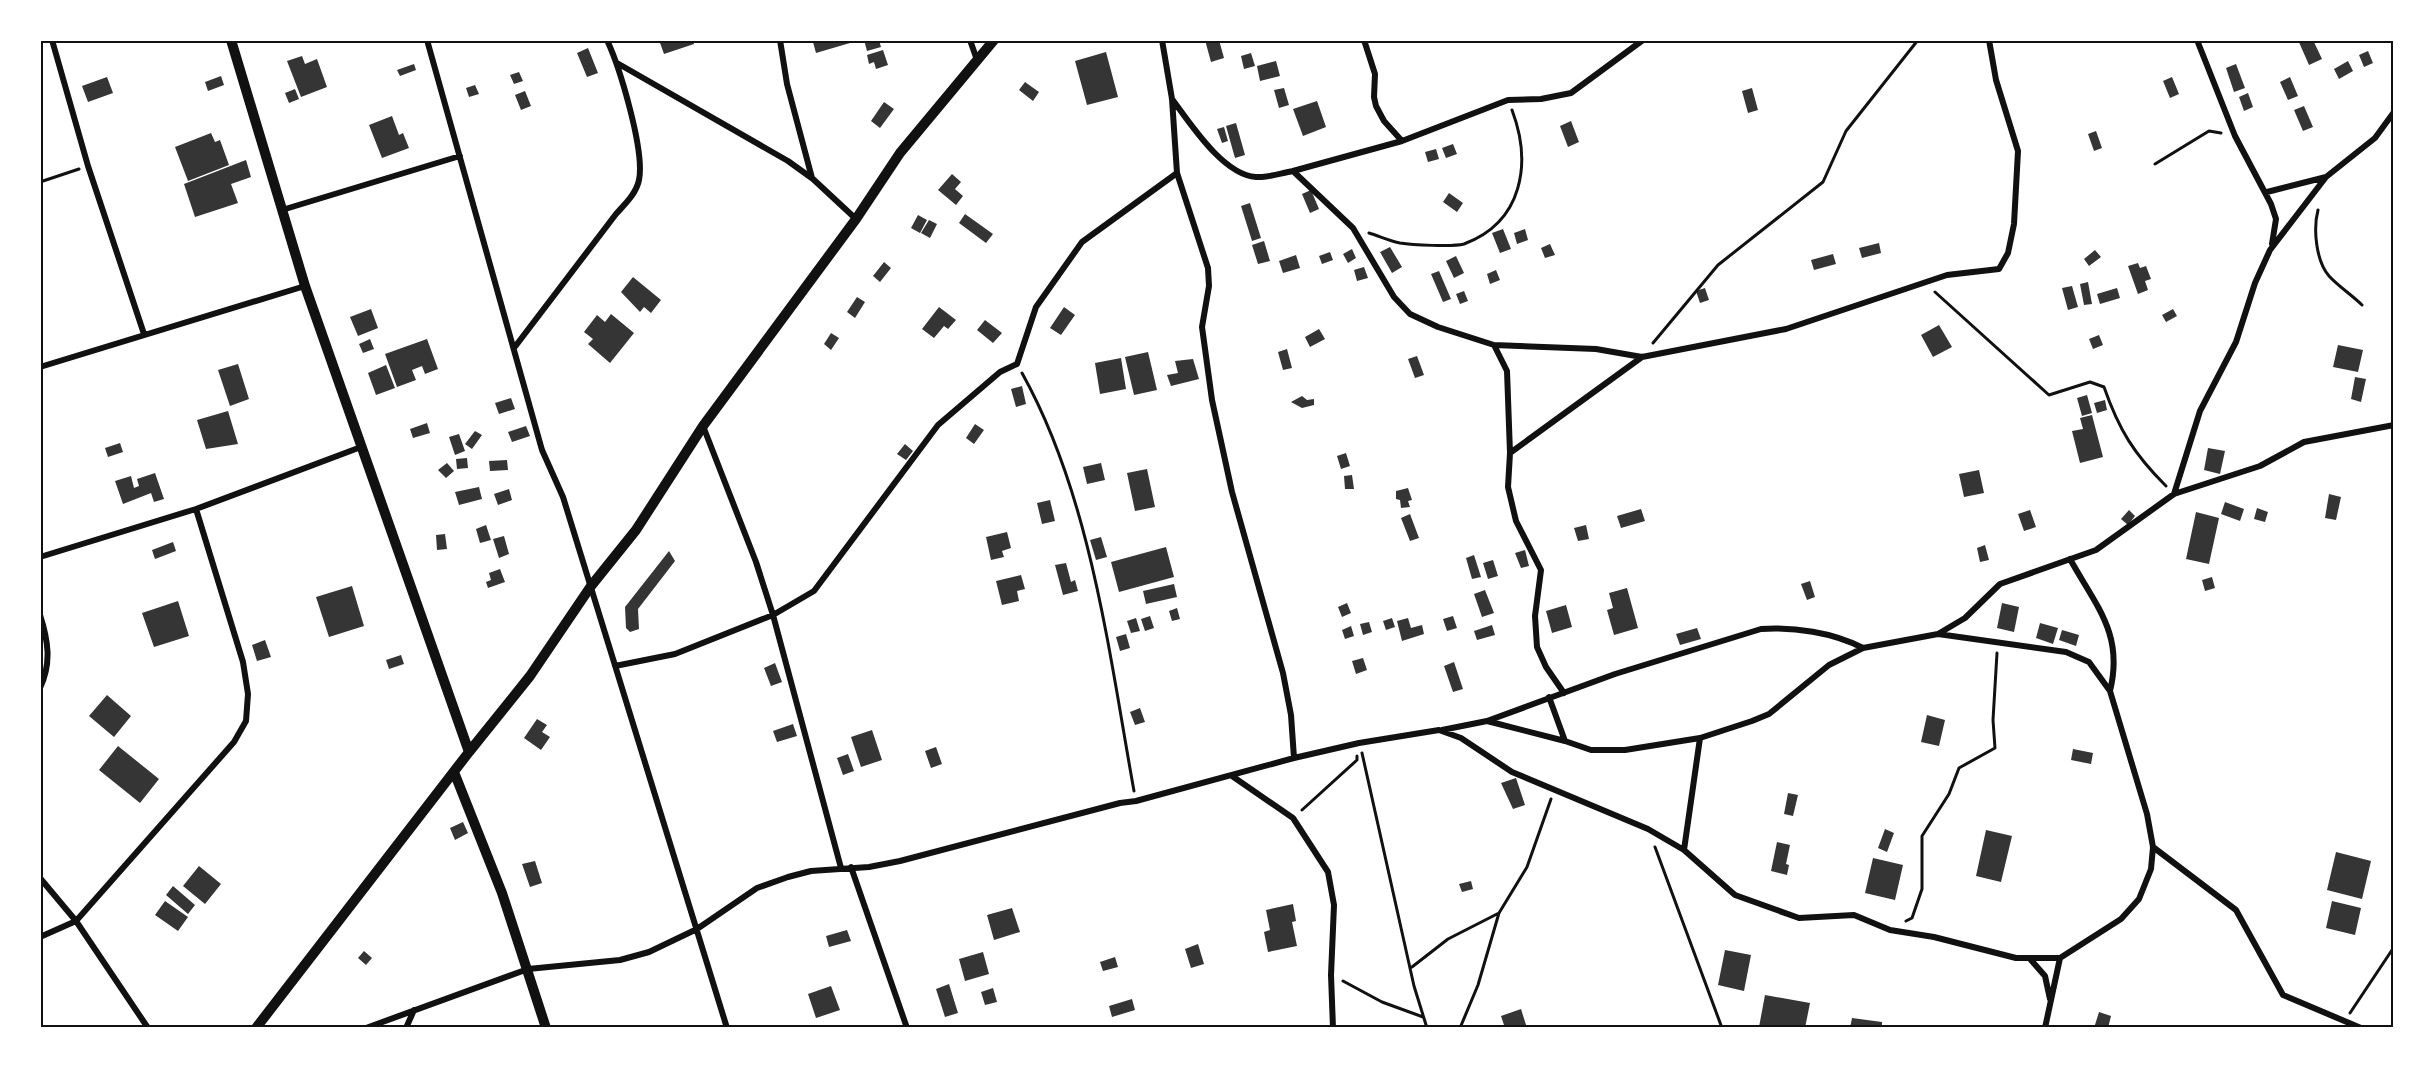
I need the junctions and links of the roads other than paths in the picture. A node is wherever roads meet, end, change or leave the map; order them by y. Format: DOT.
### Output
graph roads {
  1 [pos="52,40"];
  2 [pos="231,40"];
  3 [pos="427,40"];
  4 [pos="607,40"];
  5 [pos="780,40"];
  6 [pos="970,40"];
  7 [pos="994,40"];
  8 [pos="1162,40"];
  9 [pos="1364,40"];
  10 [pos="1643,40"];
  11 [pos="1989,40"];
  12 [pos="2197,40"];
  13 [pos="977,60"];
  14 [pos="617,63"];
  15 [pos="1172,99"];
  16 [pos="2394,112"];
  17 [pos="1402,141"];
  18 [pos="460,156"];
  19 [pos="1293,171"];
  20 [pos="1177,173"];
  21 [pos="2326,177"];
  22 [pos="813,179"];
  23 [pos="2267,192"];
  24 [pos="282,210"];
  25 [pos="856,219"];
  26 [pos="2270,250"];
  27 [pos="305,286"];
  28 [pos="144,334"];
  29 [pos="1494,345"];
  30 [pos="514,348"];
  31 [pos="1642,357"];
  32 [pos="40,367"];
  33 [pos="2394,425"];
  34 [pos="703,426"];
  35 [pos="361,447"];
  36 [pos="1510,453"];
  37 [pos="2174,494"];
  38 [pos="196,509"];
  39 [pos="40,557"];
  40 [pos="2070,559"];
  41 [pos="591,586"];
  42 [pos="40,615"];
  43 [pos="773,615"];
  44 [pos="1938,633"];
  45 [pos="1863,648"];
  46 [pos="615,666"];
  47 [pos="40,688"];
  48 [pos="2110,691"];
  49 [pos="1564,693"];
  50 [pos="1549,697"];
  51 [pos="1487,721"];
  52 [pos="1439,730"];
  53 [pos="1700,738"];
  54 [pos="1565,741"];
  55 [pos="469,752"];
  56 [pos="1294,758"];
  57 [pos="454,772"];
  58 [pos="1232,776"];
  59 [pos="2153,847"];
  60 [pos="1684,850"];
  61 [pos="851,867"];
  62 [pos="841,868"];
  63 [pos="40,878"];
  64 [pos="76,921"];
  65 [pos="697,929"];
  66 [pos="40,937"];
  67 [pos="2060,958"];
  68 [pos="2031,960"];
  69 [pos="528,969"];
  70 [pos="2051,1002"];
  71 [pos="414,1010"];
  72 [pos="148,1028"];
  73 [pos="256,1028"];
  74 [pos="366,1028"];
  75 [pos="406,1028"];
  76 [pos="546,1028"];
  77 [pos="727,1028"];
  78 [pos="907,1028"];
  79 [pos="1333,1028"];
  80 [pos="2045,1028"];
  81 [pos="2361,1028"];
  1 -- 28 [label="street"];
  2 -- 24 [label="street"];
  3 -- 18 [label="street"];
  4 -- 14 [label="street"];
  5 -- 22 [label="street"];
  6 -- 13 [label="street"];
  7 -- 13 [label="street"];
  8 -- 15 [label="street"];
  9 -- 17 [label="street"];
  10 -- 17 [label="street"];
  11 -- 31 [label="street"];
  12 -- 23 [label="street"];
  13 -- 25 [label="street"];
  14 -- 22 [label="street"];
  14 -- 30 [label="street"];
  15 -- 19 [label="street"];
  15 -- 20 [label="street"];
  16 -- 21 [label="street"];
  17 -- 19 [label="street"];
  18 -- 24 [label="street"];
  18 -- 30 [label="street"];
  19 -- 29 [label="street"];
  20 -- 43 [label="street"];
  20 -- 56 [label="street"];
  21 -- 23 [label="street"];
  21 -- 26 [label="street"];
  22 -- 25 [label="street"];
  23 -- 26 [label="street"];
  24 -- 27 [label="street"];
  25 -- 34 [label="street"];
  26 -- 37 [label="street"];
  27 -- 28 [label="street"];
  27 -- 35 [label="street"];
  28 -- 32 [label="street"];
  29 -- 31 [label="street"];
  29 -- 36 [label="street"];
  30 -- 41 [label="street"];
  31 -- 36 [label="street"];
  33 -- 37 [label="street"];
  34 -- 41 [label="street"];
  34 -- 43 [label="street"];
  35 -- 38 [label="street"];
  35 -- 55 [label="street"];
  36 -- 49 [label="street"];
  37 -- 40 [label="street"];
  38 -- 39 [label="street"];
  38 -- 64 [label="street"];
  40 -- 44 [label="street"];
  40 -- 48 [label="street"];
  41 -- 46 [label="street"];
  41 -- 55 [label="street"];
  42 -- 47 [label="street"];
  43 -- 46 [label="street"];
  43 -- 62 [label="street"];
  44 -- 45 [label="street"];
  44 -- 48 [label="street"];
  45 -- 49 [label="street"];
  45 -- 53 [label="street"];
  46 -- 65 [label="street"];
  48 -- 59 [label="street"];
  49 -- 50 [label="street"];
  50 -- 51 [label="street"];
  50 -- 54 [label="street"];
  51 -- 52 [label="street"];
  51 -- 54 [label="street"];
  52 -- 56 [label="street"];
  52 -- 60 [label="street"];
  53 -- 54 [label="street"];
  53 -- 60 [label="street"];
  55 -- 57 [label="street"];
  56 -- 58 [label="street"];
  57 -- 69 [label="street"];
  57 -- 73 [label="street"];
  58 -- 61 [label="street"];
  58 -- 79 [label="street"];
  59 -- 67 [label="street"];
  59 -- 81 [label="street"];
  60 -- 68 [label="street"];
  61 -- 62 [label="street"];
  61 -- 78 [label="street"];
  62 -- 65 [label="street"];
  63 -- 64 [label="street"];
  64 -- 66 [label="street"];
  64 -- 72 [label="street"];
  65 -- 69 [label="street"];
  65 -- 77 [label="street"];
  67 -- 68 [label="street"];
  67 -- 70 [label="street"];
  68 -- 70 [label="street"];
  69 -- 71 [label="street"];
  69 -- 76 [label="street"];
  70 -- 80 [label="street"];
  71 -- 74 [label="street"];
  71 -- 75 [label="street"];
}
